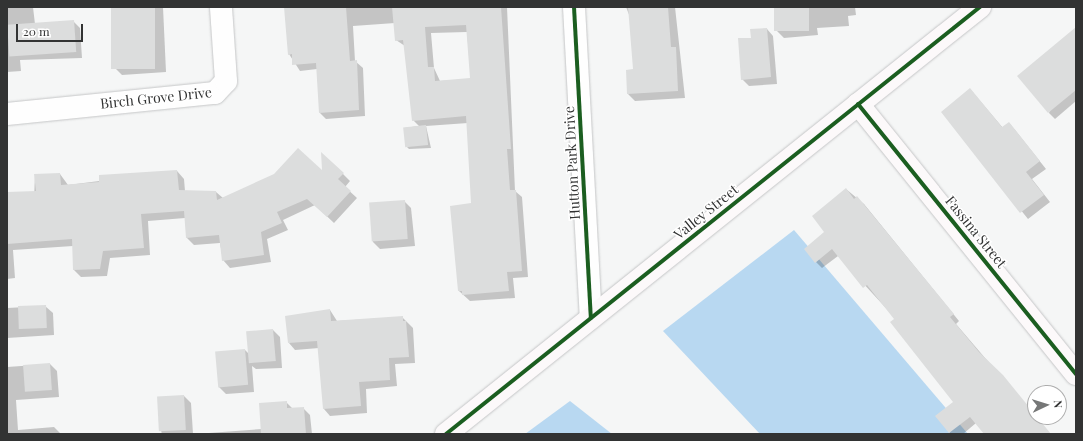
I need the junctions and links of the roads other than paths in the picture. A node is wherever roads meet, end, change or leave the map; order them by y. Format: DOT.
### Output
graph roads {
  1 [pos="221,7"];
  2 [pos="574,7"];
  3 [pos="980,7"];
  4 [pos="858,104"];
  5 [pos="7,114"];
  6 [pos="591,318"];
  7 [pos="1076,374"];
  8 [pos="446,434"];
  1 -- 5 [label="street, Birch Grove Drive"];
  2 -- 6 [label="street, Hutton Park Drive"];
  3 -- 4 [label="main road, Valley Street"];
  4 -- 6 [label="main road, Valley Street"];
  4 -- 7 [label="main road, Fassina Street"];
  6 -- 8 [label="main road, Valley Street"];
}
